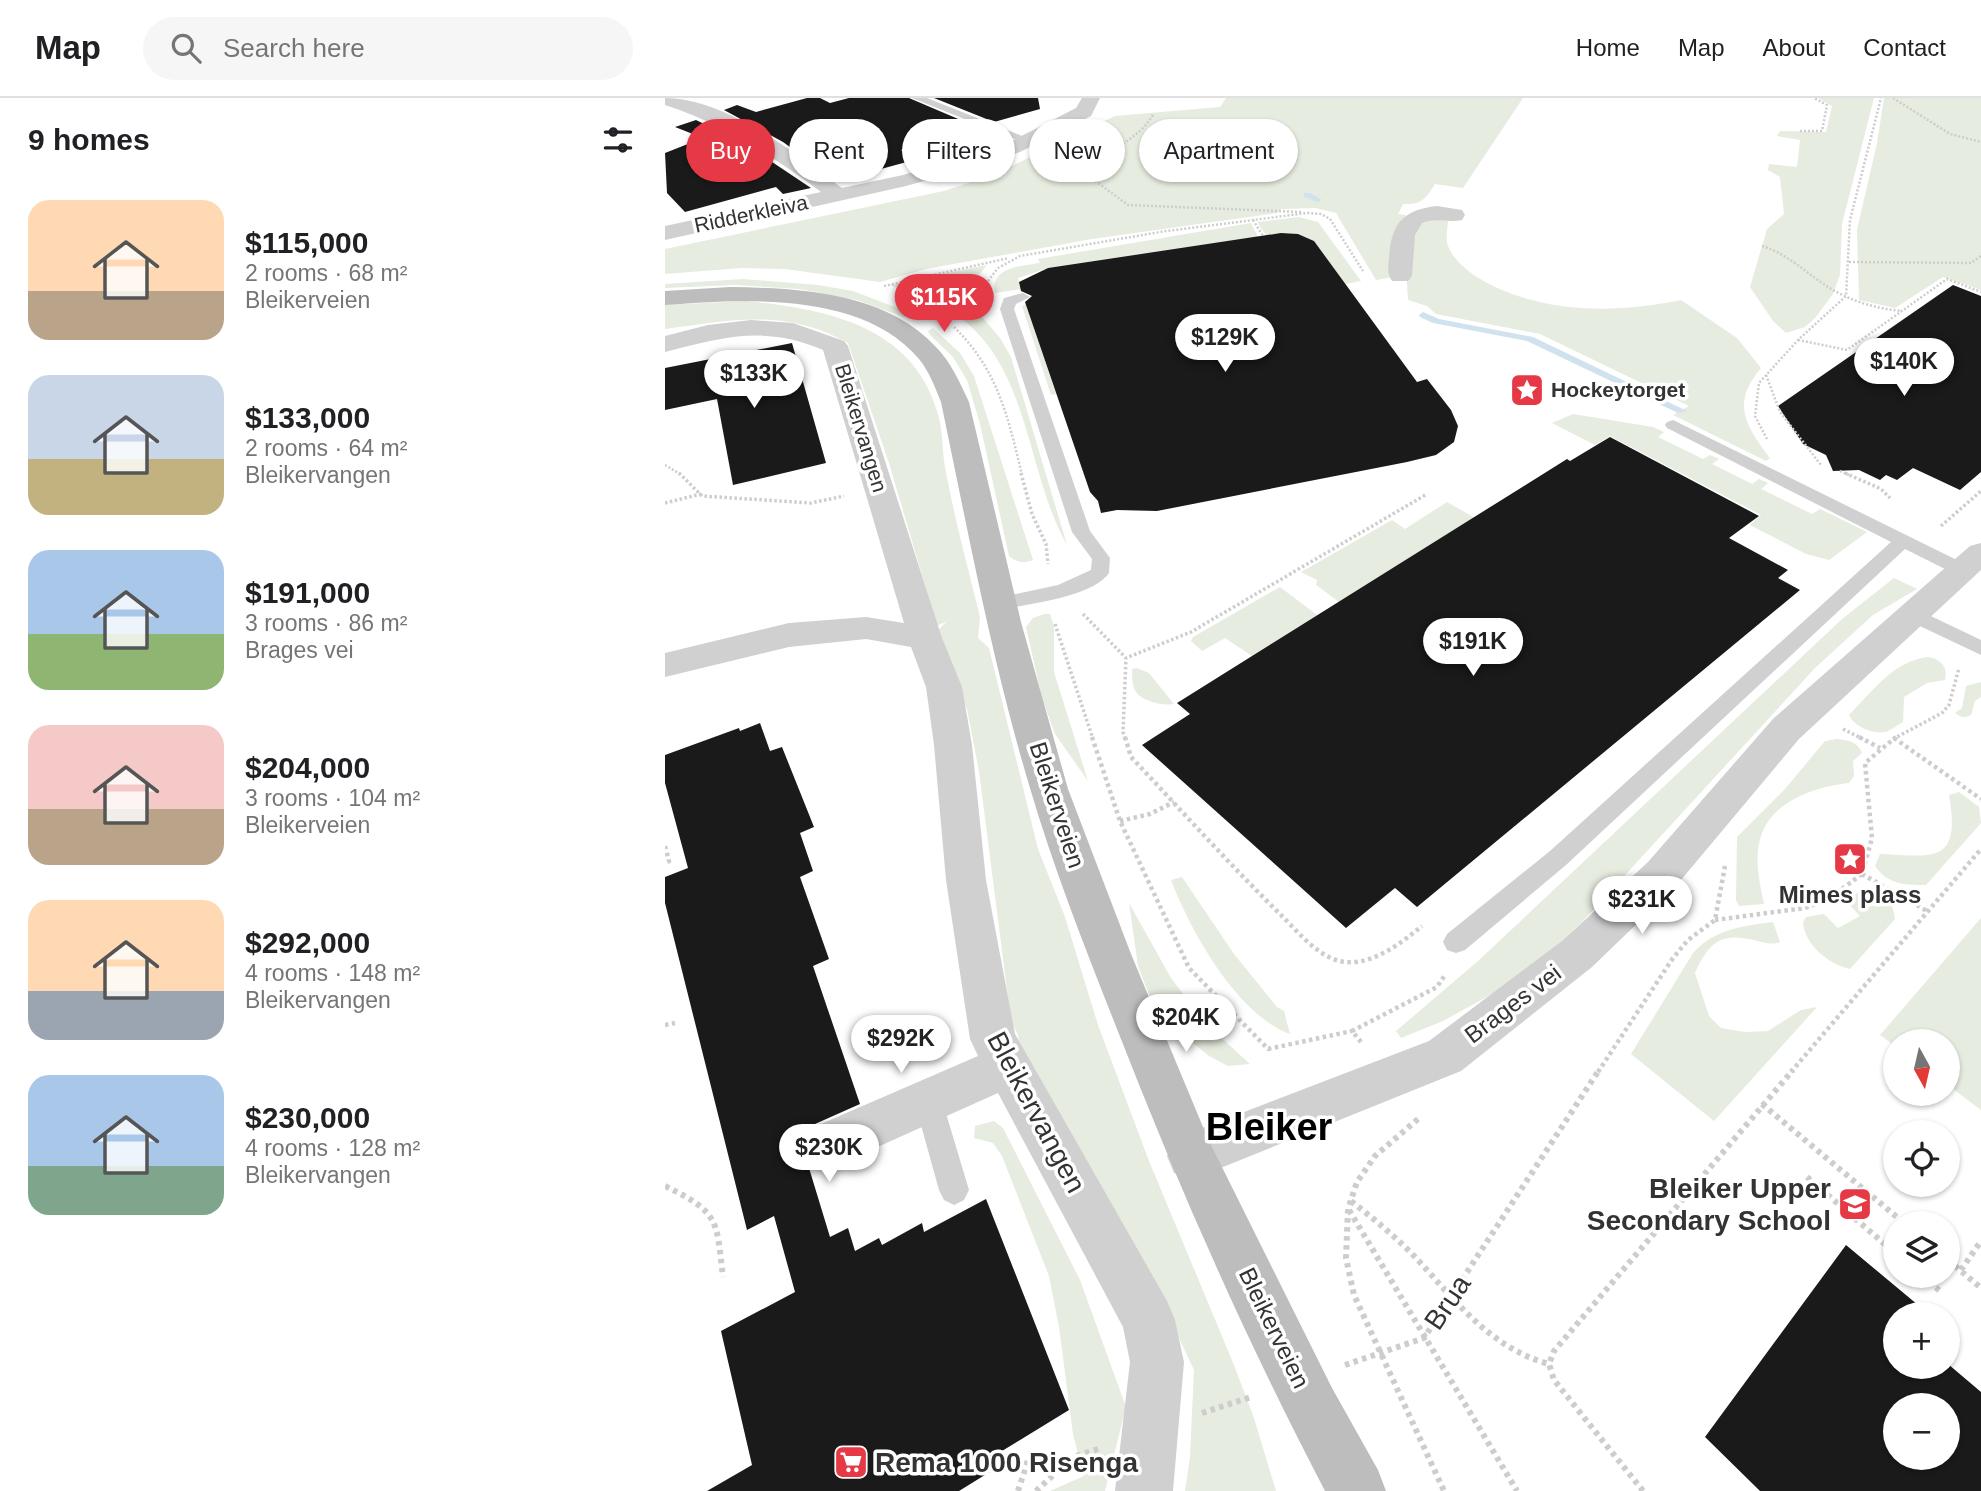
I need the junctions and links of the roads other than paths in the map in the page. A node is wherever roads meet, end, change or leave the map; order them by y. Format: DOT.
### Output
graph roads {
  1 [pos="917,98"];
  2 [pos="1091,98"];
  3 [pos="665,99"];
  4 [pos="1071,119"];
  5 [pos="1029,141"];
  6 [pos="838,195"];
  7 [pos="1454,215"];
  8 [pos="665,233"];
  9 [pos="1400,276"];
  10 [pos="665,298"];
  11 [pos="1016,299"];
  12 [pos="665,344"];
  13 [pos="1673,425"];
  14 [pos="1909,545"];
  15 [pos="1971,561"];
  16 [pos="999,604"];
  17 [pos="1912,614"];
  18 [pos="925,638"];
  19 [pos="1981,648"];
  20 [pos="665,665"];
  21 [pos="1456,942"];
  22 [pos="1006,1066"];
  23 [pos="928,1100"];
  24 [pos="824,1147"];
  25 [pos="1191,1156"];
  26 [pos="954,1190"];
  27 [pos="1144,1491"];
  28 [pos="1357,1491"];
  1 -- 5 [label="lane"];
  2 -- 4 [label="street, Ridderkleiva"];
  3 -- 6 [label="street, Ridderkleiva"];
  5 -- 6 [label="street, Ridderkleiva"];
  6 -- 8 [label="street, Ridderkleiva"];
  7 -- 9 [label="street"];
  10 -- 16 [label="main road, Bleikerveien"];
  11 -- 16 [label="lane"];
  12 -- 18 [label="street, Bleikervangen"];
  13 -- 14 [label="lane"];
  14 -- 15 [label="lane"];
  14 -- 21 [label="lane"];
  15 -- 17 [label="street, Brages vei"];
  16 -- 25 [label="main road, Bleikerveien"];
  17 -- 19 [label="lane"];
  17 -- 25 [label="street, Brages vei"];
  18 -- 20 [label="street"];
  18 -- 22 [label="street, Bleikervangen"];
  22 -- 23 [label="street"];
  22 -- 27 [label="street, Bleikervangen"];
  23 -- 24 [label="street"];
  23 -- 26 [label="lane"];
  25 -- 28 [label="main road, Bleikerveien"];
}
